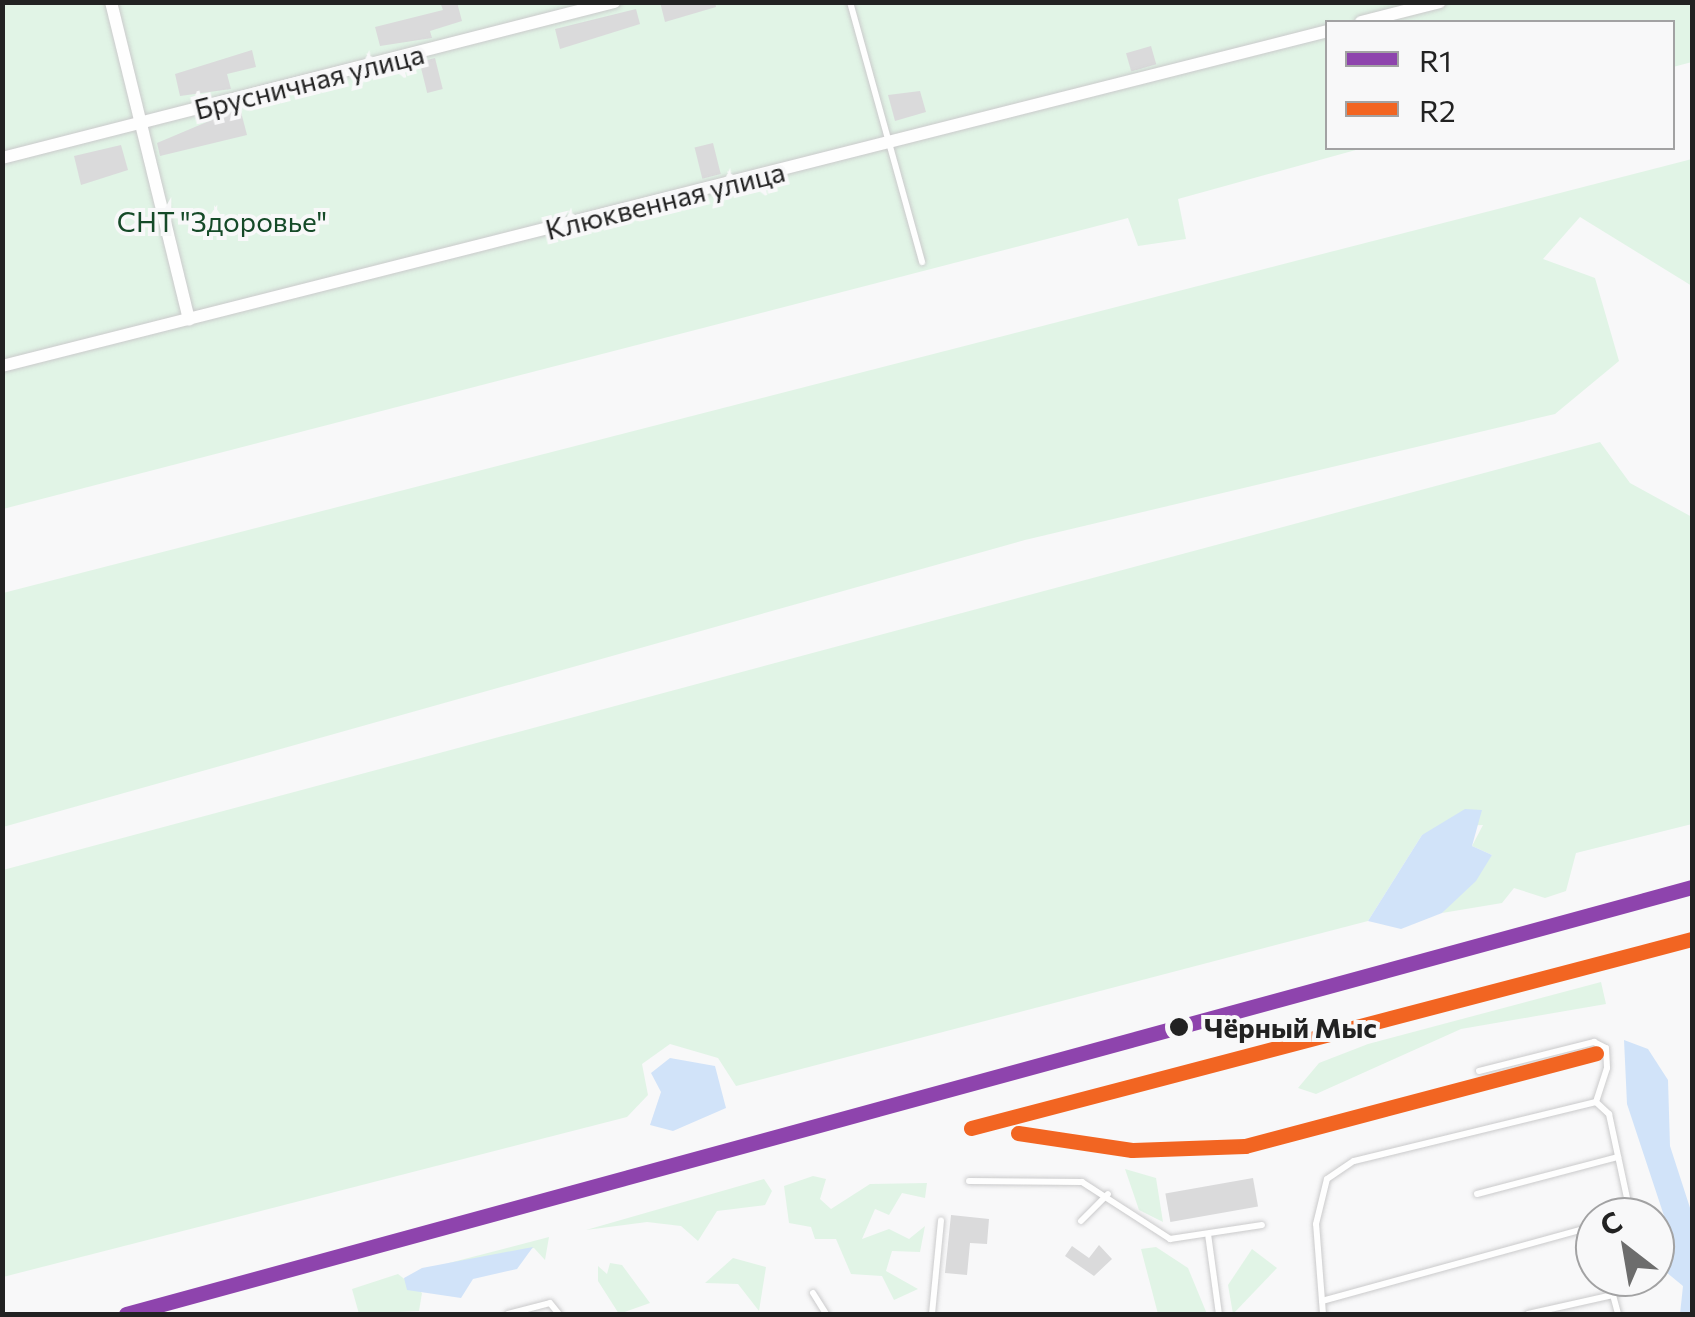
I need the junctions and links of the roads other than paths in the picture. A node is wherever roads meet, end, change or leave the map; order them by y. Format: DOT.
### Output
graph roads {
  1 [pos="111,2"];
  2 [pos="614,2"];
  3 [pos="850,2"];
  4 [pos="1440,2"];
  5 [pos="1370,20"];
  6 [pos="1325,32"];
  7 [pos="140,124"];
  8 [pos="888,144"];
  9 [pos="2,158"];
  10 [pos="922,262"];
  11 [pos="189,320"];
  12 [pos="2,366"];
  13 [pos="1479,1071"];
  14 [pos="1596,1102"];
  15 [pos="1618,1157"];
  16 [pos="969,1181"];
  17 [pos="1108,1194"];
  18 [pos="1477,1194"];
  19 [pos="1627,1197"];
  20 [pos="942,1220"];
  21 [pos="1082,1221"];
  22 [pos="1262,1226"];
  23 [pos="1575,1231"];
  24 [pos="1208,1234"];
  25 [pos="813,1293"];
  26 [pos="1600,1297"];
  27 [pos="1322,1301"];
  28 [pos="508,1314"];
  29 [pos="559,1314"];
  30 [pos="826,1314"];
  31 [pos="932,1314"];
  32 [pos="1219,1314"];
  33 [pos="1323,1314"];
  34 [pos="1528,1314"];
  1 -- 7 [label="street"];
  2 -- 7 [label="street, Брусничная улица"];
  3 -- 8 [label="lane"];
  4 -- 5 [label="street"];
  6 -- 8 [label="street, Клюквенная улица"];
  7 -- 9 [label="street, Брусничная улица"];
  7 -- 11 [label="street"];
  8 -- 10 [label="lane"];
  8 -- 11 [label="street, Клюквенная улица"];
  11 -- 12 [label="street, Клюквенная улица"];
  13 -- 14 [label="lane"];
  14 -- 15 [label="lane"];
  14 -- 27 [label="lane"];
  15 -- 18 [label="lane"];
  15 -- 19 [label="lane"];
  16 -- 17 [label="lane"];
  17 -- 21 [label="lane"];
  17 -- 24 [label="lane"];
  20 -- 31 [label="lane"];
  22 -- 24 [label="lane"];
  23 -- 27 [label="lane"];
  24 -- 32 [label="lane"];
  25 -- 30 [label="lane"];
  26 -- 34 [label="lane"];
  27 -- 33 [label="lane"];
  28 -- 29 [label="lane"];
}
